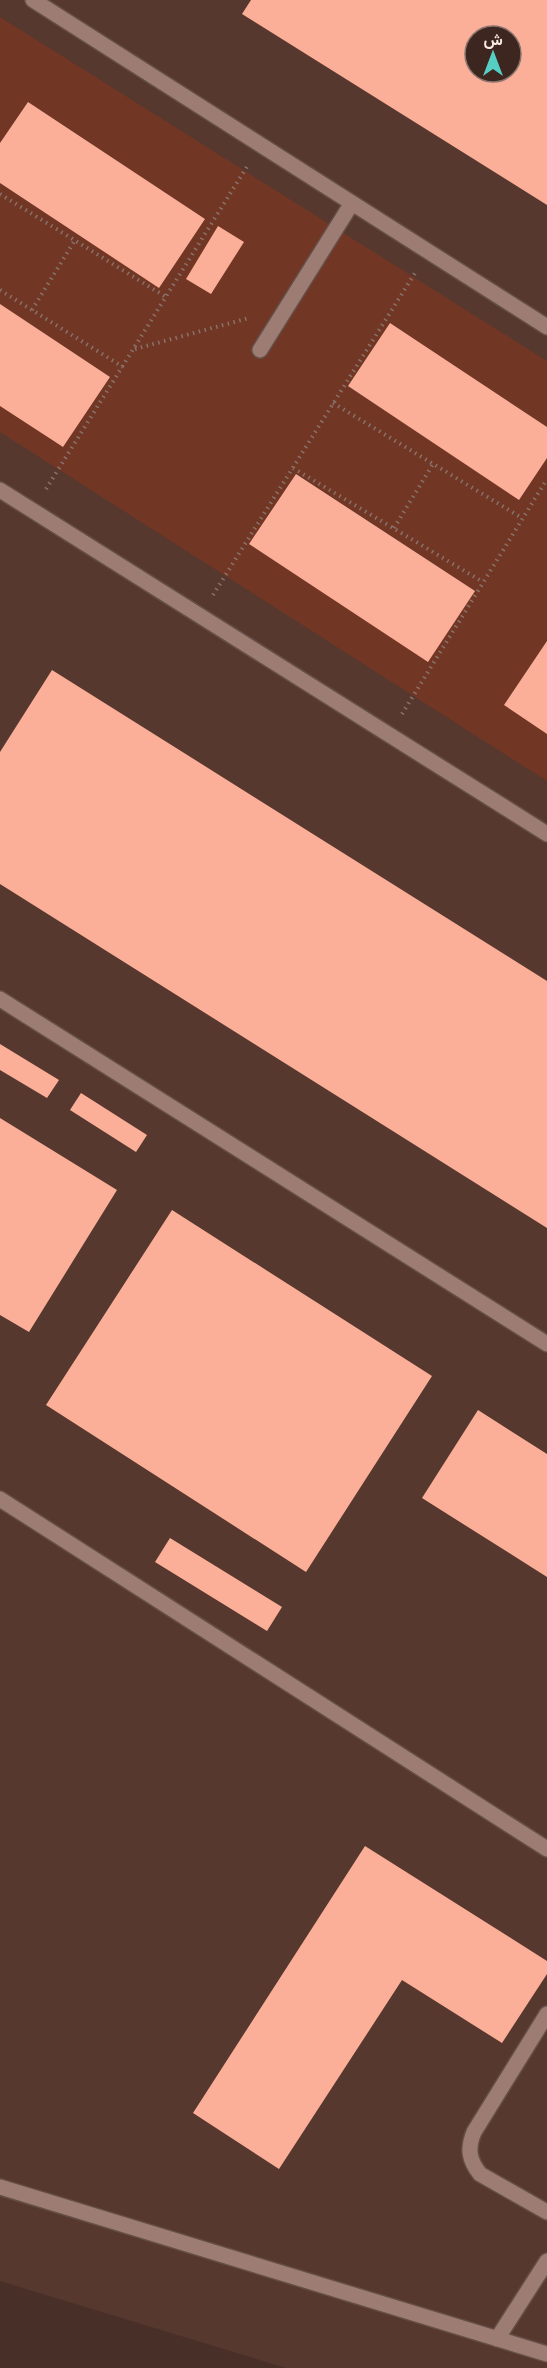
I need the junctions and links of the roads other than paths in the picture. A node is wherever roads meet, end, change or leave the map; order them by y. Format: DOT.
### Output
graph roads {
  1 [pos="33,0"];
  2 [pos="352,203"];
  3 [pos="547,327"];
  4 [pos="260,350"];
  5 [pos="0,490"];
  6 [pos="547,834"];
  7 [pos="0,999"];
  8 [pos="547,1344"];
  9 [pos="0,1499"];
  10 [pos="547,1849"];
  11 [pos="547,2014"];
  12 [pos="0,2187"];
  13 [pos="547,2212"];
  14 [pos="547,2261"];
  15 [pos="497,2339"];
  16 [pos="547,2354"];
  1 -- 2 [label="lane"];
  2 -- 3 [label="lane"];
  2 -- 4 [label="lane"];
  5 -- 6 [label="lane"];
  7 -- 8 [label="lane"];
  9 -- 10 [label="lane"];
  11 -- 13 [label="lane"];
  12 -- 15 [label="lane"];
  14 -- 15 [label="lane"];
  15 -- 16 [label="lane"];
}
